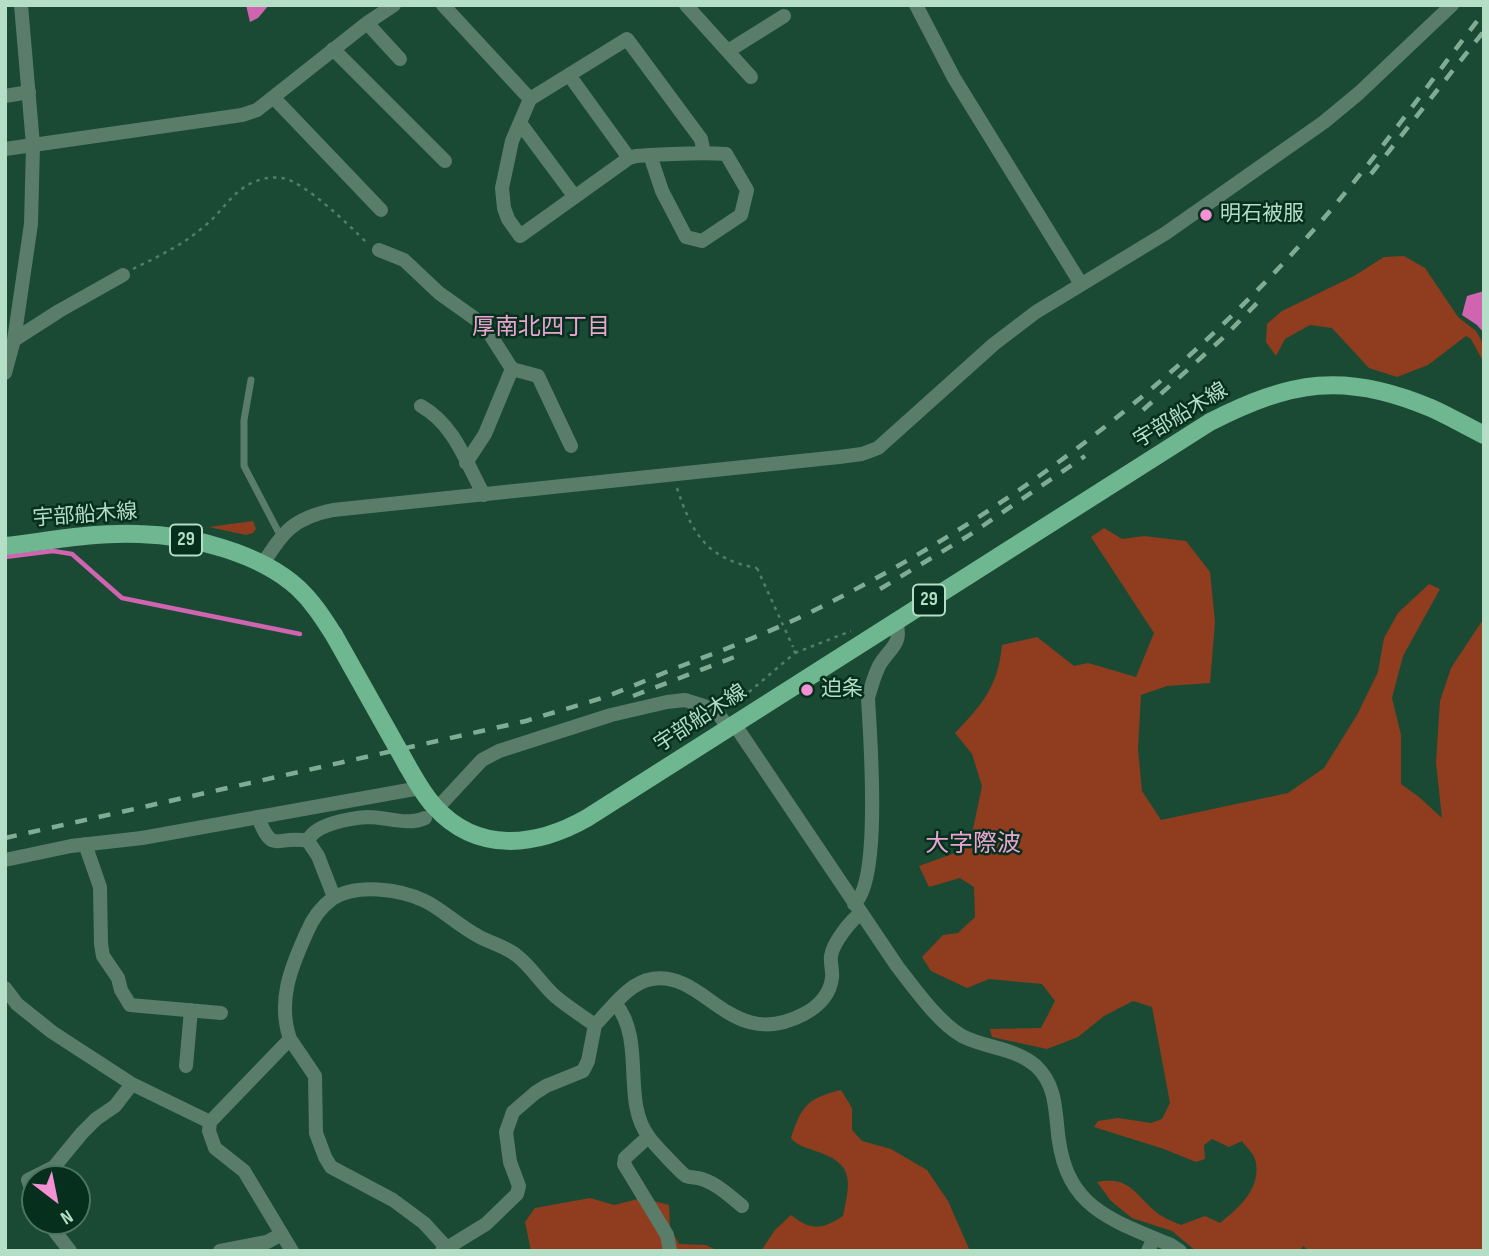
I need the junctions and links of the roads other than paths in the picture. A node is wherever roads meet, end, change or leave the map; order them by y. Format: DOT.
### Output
graph roads {
  1 [pos="21,5"];
  2 [pos="394,5"];
  3 [pos="443,5"];
  4 [pos="686,5"];
  5 [pos="916,5"];
  6 [pos="1451,5"];
  7 [pos="784,16"];
  8 [pos="367,23"];
  9 [pos="333,50"];
  10 [pos="728,51"];
  11 [pos="400,59"];
  12 [pos="569,75"];
  13 [pos="751,77"];
  14 [pos="30,92"];
  15 [pos="5,96"];
  16 [pos="274,98"];
  17 [pos="530,99"];
  18 [pos="520,122"];
  19 [pos="33,145"];
  20 [pos="5,149"];
  21 [pos="704,153"];
  22 [pos="650,155"];
  23 [pos="629,158"];
  24 [pos="445,161"];
  25 [pos="575,197"];
  26 [pos="381,210"];
  27 [pos="379,250"];
  28 [pos="123,275"];
  29 [pos="1082,284"];
  30 [pos="14,340"];
  31 [pos="512,369"];
  32 [pos="5,373"];
  33 [pos="251,380"];
  34 [pos="421,406"];
  35 [pos="1484,435"];
  36 [pos="571,446"];
  37 [pos="466,463"];
  38 [pos="484,495"];
  39 [pos="280,536"];
  40 [pos="5,546"];
  41 [pos="263,564"];
  42 [pos="896,621"];
  43 [pos="728,723"];
  44 [pos="420,788"];
  45 [pos="443,802"];
  46 [pos="258,817"];
  47 [pos="425,818"];
  48 [pos="308,841"];
  49 [pos="85,844"];
  50 [pos="5,860"];
  51 [pos="334,897"];
  52 [pos="858,908"];
  53 [pos="5,988"];
  54 [pos="616,1004"];
  55 [pos="191,1010"];
  56 [pos="221,1013"];
  57 [pos="595,1025"];
  58 [pos="290,1039"];
  59 [pos="186,1066"];
  60 [pos="132,1084"];
  61 [pos="209,1122"];
  62 [pos="648,1137"];
  63 [pos="56,1165"];
  64 [pos="742,1206"];
  65 [pos="282,1234"];
  66 [pos="58,1235"];
  67 [pos="1151,1244"];
  68 [pos="444,1249"];
  69 [pos="70,1251"];
  70 [pos="220,1251"];
  71 [pos="292,1251"];
  72 [pos="670,1251"];
  73 [pos="1180,1251"];
  1 -- 14 [label="street"];
  2 -- 8 [label="street"];
  3 -- 17 [label="street"];
  4 -- 10 [label="street"];
  5 -- 29 [label="street"];
  6 -- 29 [label="street"];
  7 -- 10 [label="street"];
  8 -- 9 [label="street"];
  8 -- 11 [label="street"];
  9 -- 16 [label="street"];
  9 -- 24 [label="street"];
  10 -- 13 [label="street"];
  12 -- 17 [label="street"];
  12 -- 21 [label="street"];
  12 -- 23 [label="street"];
  14 -- 15 [label="street"];
  14 -- 19 [label="street"];
  16 -- 19 [label="street"];
  16 -- 26 [label="street"];
  17 -- 18 [label="street"];
  18 -- 25 [label="street"];
  18 -- 25 [label="street"];
  19 -- 20 [label="street"];
  19 -- 30 [label="street"];
  21 -- 22 [label="street"];
  21 -- 22 [label="street"];
  22 -- 23 [label="street"];
  23 -- 25 [label="street"];
  27 -- 31 [label="street"];
  28 -- 30 [label="street"];
  29 -- 38 [label="street"];
  30 -- 32 [label="street"];
  31 -- 36 [label="street"];
  31 -- 37 [label="street"];
  33 -- 39 [label="lane"];
  34 -- 37 [label="street"];
  35 -- 42 [label="main road, 宇部船木線 / 29"];
  37 -- 38 [label="street"];
  38 -- 39 [label="street"];
  39 -- 41 [label="street"];
  40 -- 41 [label="main road, 宇部船木線 / 29"];
  41 -- 44 [label="main road, 宇部船木線 / 29, bridge"];
  42 -- 43 [label="main road, 宇部船木線 / 29"];
  42 -- 52 [label="street"];
  43 -- 44 [label="main road, 宇部船木線 / 29"];
  43 -- 45 [label="street"];
  43 -- 52 [label="street"];
  44 -- 46 [label="street"];
  46 -- 48 [label="street"];
  46 -- 49 [label="street"];
  47 -- 48 [label="street"];
  48 -- 51 [label="street"];
  49 -- 50 [label="street"];
  49 -- 55 [label="street"];
  51 -- 57 [label="street"];
  51 -- 58 [label="street"];
  52 -- 54 [label="street"];
  52 -- 67 [label="street"];
  53 -- 60 [label="street"];
  54 -- 57 [label="street"];
  54 -- 62 [label="street"];
  55 -- 56 [label="street"];
  55 -- 59 [label="street"];
  57 -- 68 [label="street"];
  58 -- 61 [label="street"];
  58 -- 68 [label="street"];
  60 -- 61 [label="street"];
  60 -- 63 [label="street"];
  61 -- 65 [label="street"];
  62 -- 64 [label="street"];
  62 -- 72 [label="street"];
  65 -- 70 [label="street"];
  65 -- 71 [label="street"];
  66 -- 69 [label="street"];
  67 -- 73 [label="street"];
}
